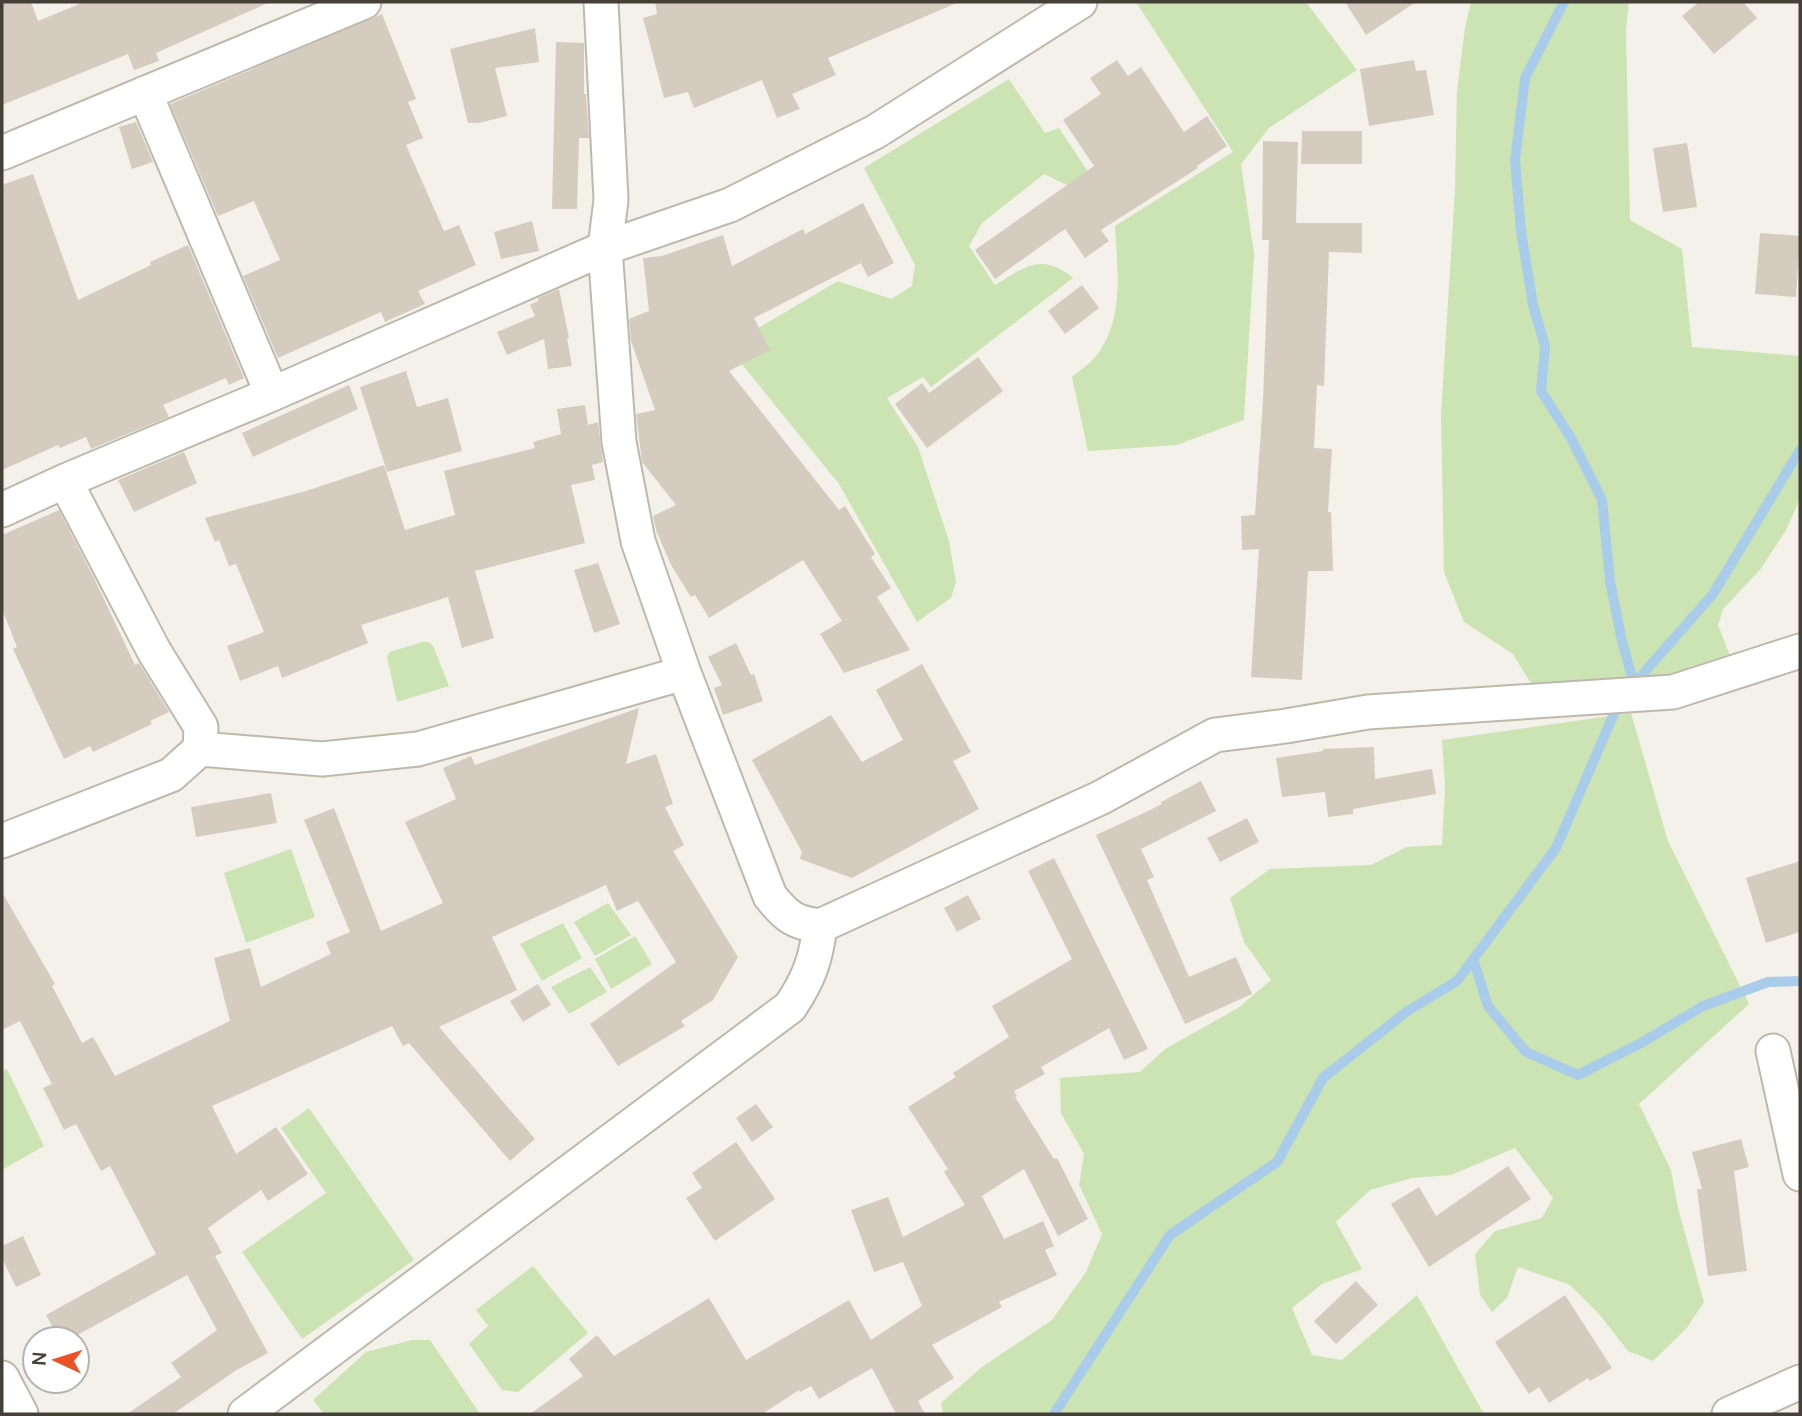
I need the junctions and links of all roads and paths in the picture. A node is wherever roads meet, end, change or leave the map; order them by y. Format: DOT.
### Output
graph roads {
  1 [pos="364,2"];
  2 [pos="601,2"];
  3 [pos="1080,2"];
  4 [pos="145,93"];
  5 [pos="2,153"];
  6 [pos="604,248"];
  7 [pos="272,394"];
  8 [pos="65,481"];
  9 [pos="2,510"];
  10 [pos="1800,651"];
  11 [pos="684,673"];
  12 [pos="200,749"];
  13 [pos="2,841"];
  14 [pos="820,926"];
  15 [pos="1773,1051"];
  16 [pos="1800,1174"];
  17 [pos="2,1378"];
  18 [pos="1800,1382"];
  19 [pos="1740,1412"];
  20 [pos="21,1414"];
  21 [pos="246,1414"];
  1 -- 4 [label="street"];
  2 -- 6 [label="street"];
  3 -- 6 [label="street"];
  4 -- 5 [label="street"];
  4 -- 7 [label="street"];
  6 -- 7 [label="street"];
  6 -- 11 [label="street"];
  7 -- 8 [label="street"];
  8 -- 9 [label="street"];
  8 -- 12 [label="street"];
  10 -- 14 [label="street"];
  11 -- 12 [label="street"];
  11 -- 14 [label="street"];
  12 -- 13 [label="street"];
  14 -- 21 [label="street"];
  15 -- 16 [label="street"];
  17 -- 20 [label="street"];
  18 -- 19 [label="street"];
}
